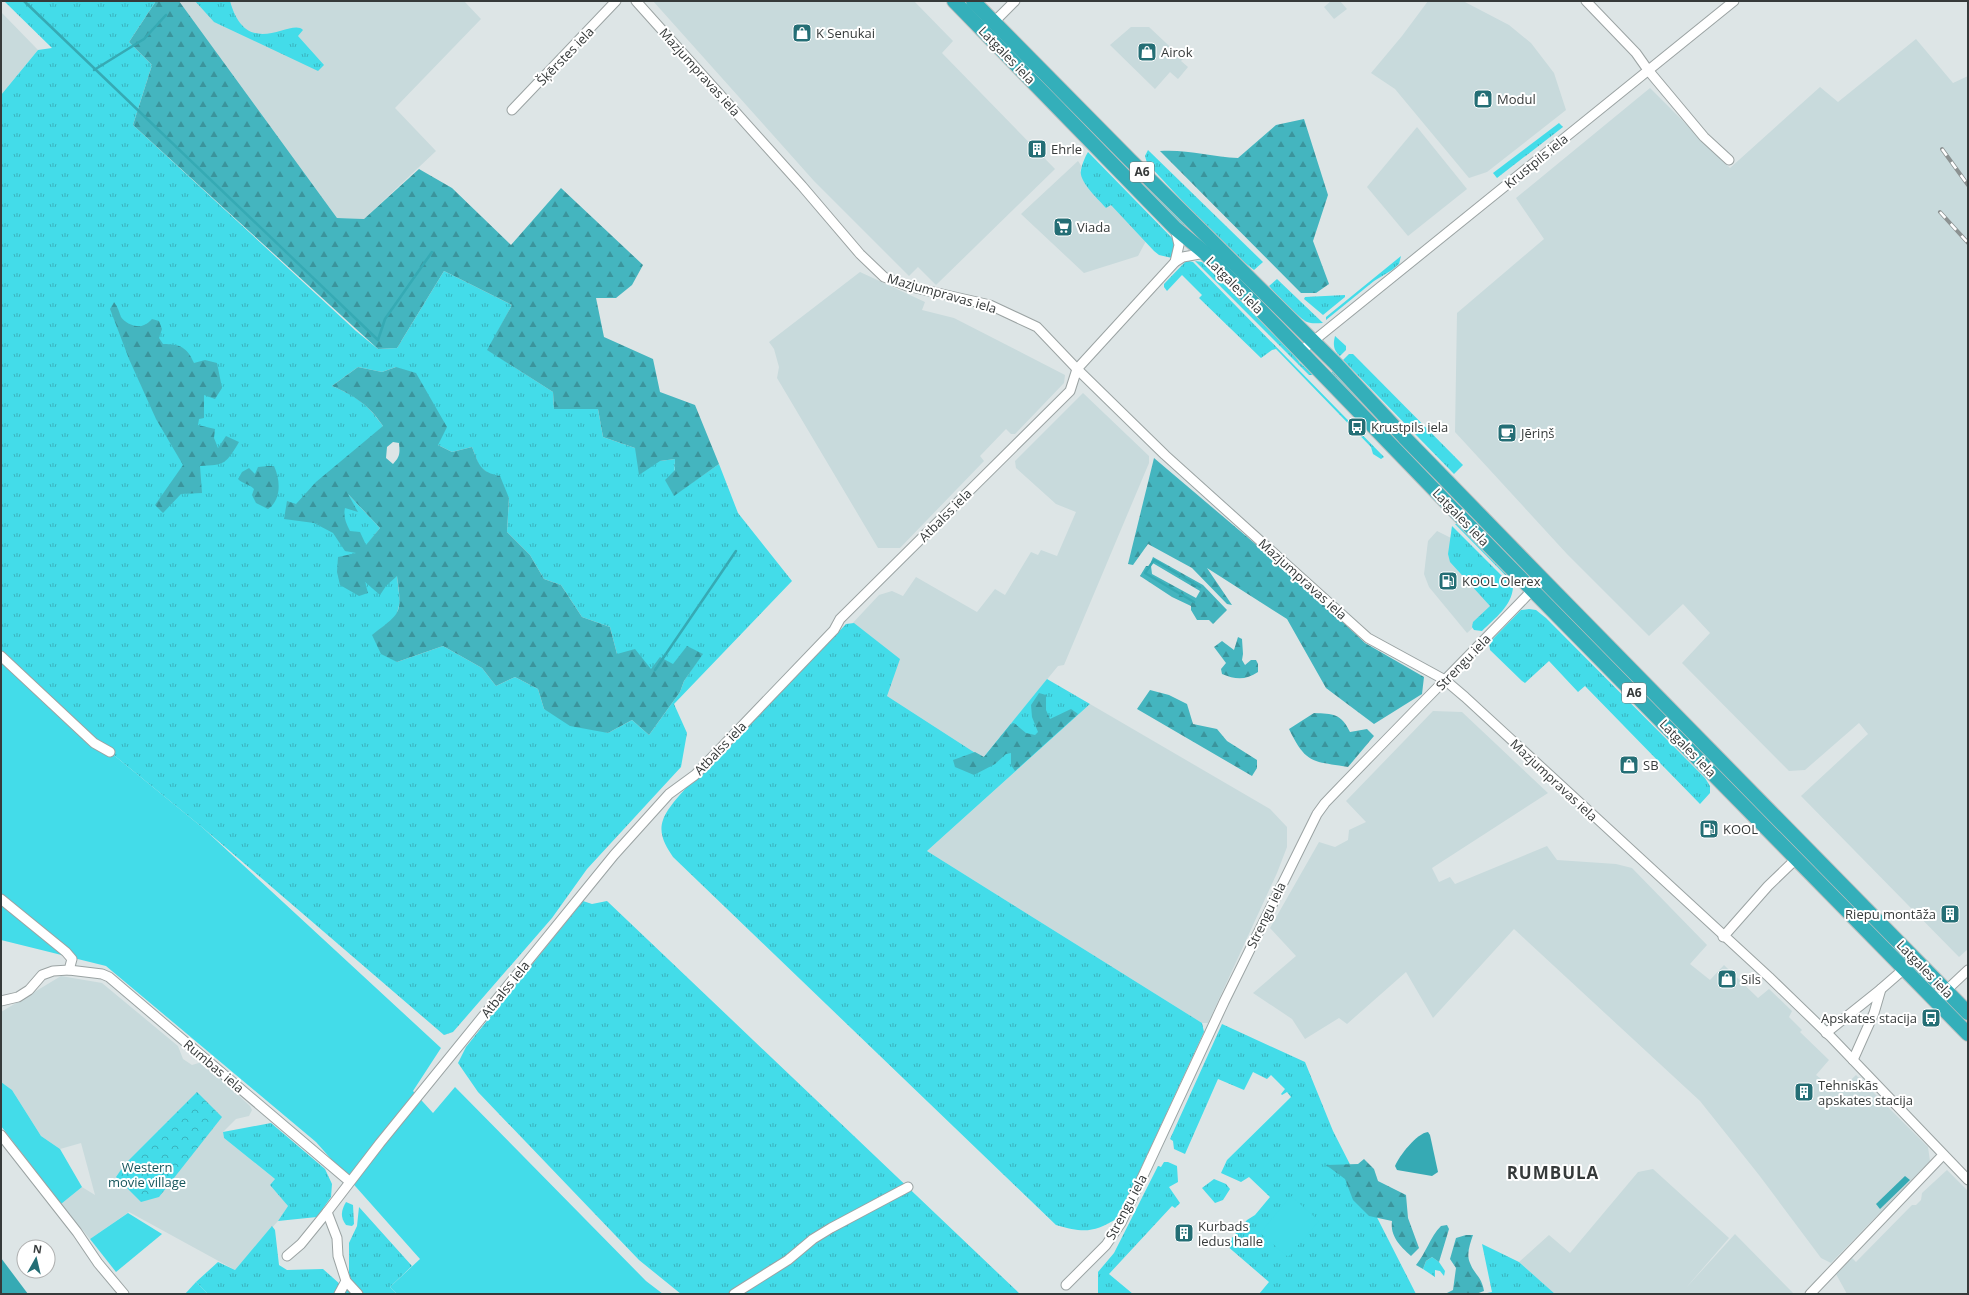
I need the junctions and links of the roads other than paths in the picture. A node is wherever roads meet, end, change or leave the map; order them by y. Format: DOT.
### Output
graph roads {
  1 [pos="616,1"];
  2 [pos="636,1"];
  3 [pos="954,1"];
  4 [pos="974,1"];
  5 [pos="1015,1"];
  6 [pos="1586,1"];
  7 [pos="1734,1"];
  8 [pos="994,22"];
  9 [pos="1648,70"];
  10 [pos="512,110"];
  11 [pos="1729,160"];
  12 [pos="1175,228"];
  13 [pos="1205,253"];
  14 [pos="1175,262"];
  15 [pos="1312,341"];
  16 [pos="1301,351"];
  17 [pos="1077,369"];
  18 [pos="1543,579"];
  19 [pos="1532,590"];
  20 [pos="1,656"];
  21 [pos="1445,680"];
  22 [pos="110,752"];
  23 [pos="1796,859"];
  24 [pos="1,899"];
  25 [pos="1723,936"];
  26 [pos="1904,969"];
  27 [pos="69,970"];
  28 [pos="1968,970"];
  29 [pos="1881,989"];
  30 [pos="1946,990"];
  31 [pos="1936,1000"];
  32 [pos="1,1001"];
  33 [pos="1968,1013"];
  34 [pos="1826,1033"];
  35 [pos="1968,1034"];
  36 [pos="1853,1060"];
  37 [pos="1,1135"];
  38 [pos="1943,1155"];
  39 [pos="1968,1180"];
  40 [pos="349,1182"];
  41 [pos="908,1187"];
  42 [pos="327,1212"];
  43 [pos="287,1256"];
  44 [pos="346,1281"];
  45 [pos="1066,1286"];
  46 [pos="124,1294"];
  47 [pos="339,1294"];
  48 [pos="358,1294"];
  49 [pos="734,1294"];
  50 [pos="1810,1294"];
  1 -- 10 [label="street, Šķērstes iela"];
  2 -- 17 [label="street, Mazjumpravas iela"];
  3 -- 12 [label="highway, Latgales iela / A6"];
  4 -- 8 [label="highway, Latgales iela / A6"];
  5 -- 8 [label="street"];
  6 -- 9 [label="street"];
  7 -- 9 [label="street, Krustpils iela"];
  8 -- 15 [label="highway, Latgales iela / A6"];
  9 -- 11 [label="street"];
  9 -- 15 [label="street, Krustpils iela"];
  12 -- 13 [label="highway, Latgales iela / A6"];
  12 -- 14 [label="street"];
  13 -- 14 [label="street, Atbalss iela"];
  13 -- 16 [label="highway, Latgales iela / A6"];
  14 -- 17 [label="street, Atbalss iela"];
  15 -- 16 [label="street, Krustpils iela"];
  15 -- 18 [label="highway, Latgales iela / A6"];
  16 -- 19 [label="highway, Latgales iela / A6"];
  17 -- 21 [label="street, Mazjumpravas iela"];
  17 -- 40 [label="street, Atbalss iela"];
  18 -- 19 [label="street, Strengu iela"];
  18 -- 30 [label="highway, Latgales iela / A6"];
  19 -- 21 [label="street, Strengu iela"];
  19 -- 23 [label="highway, Latgales iela / A6"];
  20 -- 22 [label="street"];
  21 -- 25 [label="street, Mazjumpravas iela"];
  21 -- 45 [label="street, Strengu iela"];
  23 -- 25 [label="street"];
  23 -- 26 [label="highway, Latgales iela / A6"];
  24 -- 27 [label="street"];
  25 -- 34 [label="street, Mazjumpravas iela"];
  26 -- 29 [label="street"];
  26 -- 31 [label="highway, Latgales iela / A6"];
  27 -- 32 [label="street, Rumbas iela"];
  27 -- 40 [label="street, Rumbas iela"];
  28 -- 30 [label="street"];
  29 -- 34 [label="street"];
  29 -- 36 [label="street"];
  30 -- 31 [label="street"];
  30 -- 33 [label="highway, Latgales iela / A6"];
  31 -- 35 [label="highway, Latgales iela / A6"];
  34 -- 36 [label="street, Mazjumpravas iela"];
  36 -- 38 [label="street, Mazjumpravas iela"];
  37 -- 46 [label="street"];
  38 -- 39 [label="street, Mazjumpravas iela"];
  38 -- 50 [label="street"];
  40 -- 42 [label="street, Atbalss iela"];
  41 -- 49 [label="street"];
  42 -- 43 [label="street, Atbalss iela"];
  42 -- 44 [label="street"];
  44 -- 47 [label="street"];
  44 -- 48 [label="street"];
}
